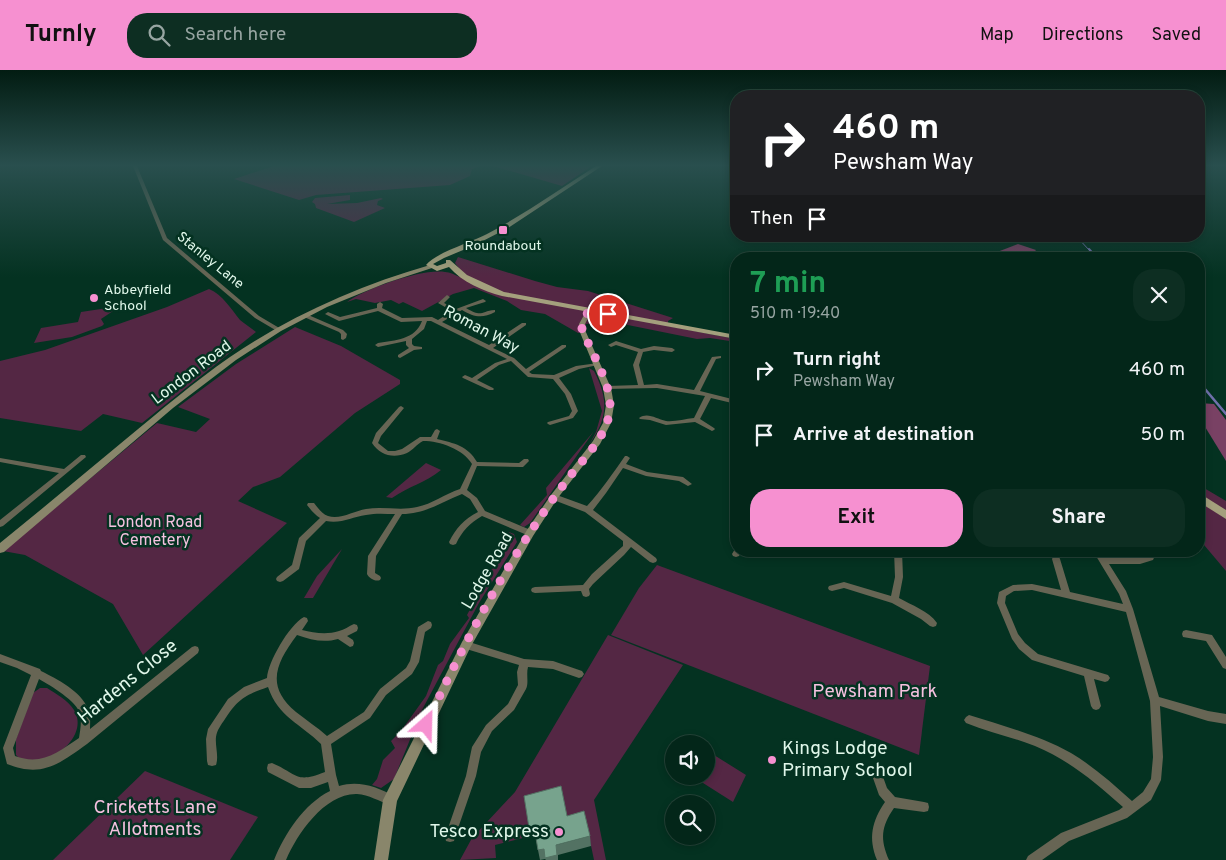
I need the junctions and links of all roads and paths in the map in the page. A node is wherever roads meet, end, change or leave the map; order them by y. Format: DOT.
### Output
graph roads {
  1 [pos="150,203"];
  2 [pos="541,203"];
  3 [pos="457,252"];
  4 [pos="438,260"];
  5 [pos="448,263"];
  6 [pos="430,267"];
  7 [pos="440,269"];
  8 [pos="459,274"];
  9 [pos="447,297"];
  10 [pos="483,301"];
  11 [pos="459,309"];
  12 [pos="589,310"];
  13 [pos="493,312"];
  14 [pos="328,314"];
  15 [pos="306,316"];
  16 [pos="425,319"];
  17 [pos="438,322"];
  18 [pos="524,324"];
  19 [pos="279,330"];
  20 [pos="730,336"];
  21 [pos="343,338"];
  22 [pos="409,339"];
  23 [pos="615,344"];
  24 [pos="378,346"];
  25 [pos="564,346"];
  26 [pos="413,348"];
  27 [pos="420,348"];
  28 [pos="489,348"];
  29 [pos="668,350"];
  30 [pos="641,351"];
  31 [pos="400,356"];
  32 [pos="714,358"];
  33 [pos="512,359"];
  34 [pos="596,364"];
  35 [pos="525,372"];
  36 [pos="465,377"];
  37 [pos="555,377"];
  38 [pos="473,380"];
  39 [pos="641,386"];
  40 [pos="607,388"];
  41 [pos="491,389"];
  42 [pos="696,392"];
  43 [pos="709,395"];
  44 [pos="730,400"];
  45 [pos="401,408"];
  46 [pos="642,418"];
  47 [pos="696,420"];
  48 [pos="556,423"];
  49 [pos="712,429"];
  50 [pos="437,431"];
  51 [pos="434,439"];
  52 [pos="82,457"];
  53 [pos="627,458"];
  54 [pos="0,460"];
  55 [pos="475,464"];
  56 [pos="523,466"];
  57 [pos="621,466"];
  58 [pos="64,471"];
  59 [pos="688,484"];
  60 [pos="464,491"];
  61 [pos="554,498"];
  62 [pos="1205,501"];
  63 [pos="311,505"];
  64 [pos="588,510"];
  65 [pos="482,513"];
  66 [pos="398,514"];
  67 [pos="1226,515"];
  68 [pos="324,518"];
  69 [pos="0,524"];
  70 [pos="449,530"];
  71 [pos="458,530"];
  72 [pos="530,533"];
  73 [pos="453,542"];
  74 [pos="627,542"];
  75 [pos="0,549"];
  76 [pos="898,557"];
  77 [pos="1101,557"];
  78 [pos="1150,557"];
  79 [pos="1056,558"];
  80 [pos="653,560"];
  81 [pos="1104,561"];
  82 [pos="377,578"];
  83 [pos="280,579"];
  84 [pos="832,588"];
  85 [pos="535,590"];
  86 [pos="1066,593"];
  87 [pos="894,600"];
  88 [pos="1129,608"];
  89 [pos="304,621"];
  90 [pos="933,623"];
  91 [pos="354,628"];
  92 [pos="422,628"];
  93 [pos="295,631"];
  94 [pos="1186,634"];
  95 [pos="341,636"];
  96 [pos="350,643"];
  97 [pos="466,645"];
  98 [pos="194,650"];
  99 [pos="0,658"];
  100 [pos="524,663"];
  101 [pos="1226,665"];
  102 [pos="37,672"];
  103 [pos="1088,673"];
  104 [pos="579,674"];
  105 [pos="1105,678"];
  106 [pos="272,681"];
  107 [pos="1155,701"];
  108 [pos="1096,706"];
  109 [pos="1226,719"];
  110 [pos="969,720"];
  111 [pos="83,741"];
  112 [pos="326,742"];
  113 [pos="212,761"];
  114 [pos="272,768"];
  115 [pos="331,775"];
  116 [pos="878,778"];
  117 [pos="336,793"];
  118 [pos="390,800"];
  119 [pos="892,802"];
  120 [pos="924,807"];
  121 [pos="1132,808"];
  122 [pos="450,837"];
  123 [pos="1037,859"];
  124 [pos="280,860"];
  125 [pos="381,860"];
  126 [pos="883,860"];
  1 -- 19 [label="street, Stanley Lane"];
  2 -- 3 [label="main road, London Road"];
  3 -- 4 [label="main road, London Road"];
  3 -- 5 [label="main road, London Road"];
  4 -- 5 [label="main road"];
  4 -- 6 [label="main road, London Road"];
  5 -- 7 [label="main road, London Road"];
  5 -- 8 [label="main road"];
  6 -- 7 [label="main road, London Road"];
  6 -- 15 [label="street, London Road"];
  7 -- 8 [label="main road"];
  8 -- 12 [label="main road"];
  9 -- 11 [label="street"];
  10 -- 11 [label="street"];
  11 -- 13 [label="street"];
  11 -- 17 [label="street"];
  12 -- 20 [label="main road"];
  12 -- 34 [label="street, Lodge Road"];
  14 -- 16 [label="street, Roman Way"];
  15 -- 19 [label="street, London Road"];
  15 -- 21 [label="street"];
  16 -- 17 [label="street, Roman Way"];
  16 -- 22 [label="street"];
  17 -- 28 [label="street, Roman Way"];
  18 -- 28 [label="street"];
  19 -- 75 [label="street, London Road"];
  22 -- 24 [label="street"];
  22 -- 26 [label="street"];
  23 -- 30 [label="street"];
  25 -- 35 [label="street"];
  26 -- 27 [label="street"];
  26 -- 31 [label="street"];
  28 -- 33 [label="street, Roman Way"];
  29 -- 30 [label="street"];
  30 -- 39 [label="street"];
  32 -- 42 [label="street"];
  33 -- 35 [label="street, Roman Way"];
  33 -- 38 [label="street"];
  34 -- 37 [label="street, Roman Way"];
  34 -- 40 [label="street, Lodge Road"];
  35 -- 37 [label="street, Roman Way"];
  36 -- 38 [label="street"];
  37 -- 48 [label="street"];
  38 -- 41 [label="street"];
  39 -- 40 [label="street"];
  39 -- 42 [label="street"];
  40 -- 61 [label="street, Lodge Road"];
  42 -- 43 [label="street"];
  43 -- 44 [label="street"];
  43 -- 47 [label="street"];
  45 -- 51 [label="street"];
  46 -- 47 [label="street"];
  47 -- 49 [label="street"];
  50 -- 51 [label="street"];
  51 -- 55 [label="street"];
  52 -- 58 [label="street"];
  53 -- 57 [label="street"];
  54 -- 58 [label="street"];
  55 -- 56 [label="street"];
  55 -- 60 [label="street"];
  57 -- 59 [label="street"];
  57 -- 64 [label="street"];
  58 -- 69 [label="street"];
  60 -- 65 [label="street"];
  60 -- 66 [label="street"];
  61 -- 64 [label="street"];
  61 -- 72 [label="street, Lodge Road"];
  62 -- 67 [label="main road"];
  63 -- 68 [label="street"];
  64 -- 74 [label="street"];
  65 -- 71 [label="street"];
  65 -- 72 [label="street"];
  66 -- 68 [label="street"];
  66 -- 82 [label="street"];
  68 -- 83 [label="street"];
  70 -- 71 [label="street"];
  71 -- 73 [label="street"];
  72 -- 97 [label="street, Lodge Road"];
  74 -- 80 [label="street"];
  74 -- 85 [label="street"];
  76 -- 87 [label="street"];
  77 -- 81 [label="street"];
  78 -- 81 [label="street"];
  79 -- 86 [label="street"];
  81 -- 88 [label="street"];
  84 -- 87 [label="street"];
  86 -- 88 [label="street"];
  86 -- 103 [label="street"];
  87 -- 90 [label="street"];
  88 -- 107 [label="street"];
  89 -- 93 [label="street"];
  91 -- 95 [label="street"];
  92 -- 112 [label="street"];
  93 -- 95 [label="street"];
  93 -- 106 [label="street"];
  94 -- 101 [label="street"];
  95 -- 96 [label="street"];
  97 -- 100 [label="street"];
  97 -- 118 [label="street, Lodge Road"];
  98 -- 111 [label="street, Hardens Close"];
  99 -- 102 [label="street, Hardens Close"];
  100 -- 104 [label="street"];
  100 -- 122 [label="street"];
  102 -- 111 [label="street, Hardens Close"];
  102 -- 111 [label="street, Hardens Close"];
  103 -- 105 [label="street"];
  103 -- 108 [label="street"];
  106 -- 112 [label="street"];
  106 -- 113 [label="street"];
  107 -- 109 [label="street"];
  107 -- 121 [label="street"];
  110 -- 121 [label="street"];
  112 -- 115 [label="street"];
  114 -- 115 [label="street"];
  115 -- 117 [label="street"];
  116 -- 119 [label="street"];
  117 -- 118 [label="street"];
  117 -- 124 [label="street"];
  118 -- 125 [label="street, Lodge Road"];
  119 -- 120 [label="street"];
  119 -- 126 [label="street"];
  121 -- 123 [label="street"];
}
